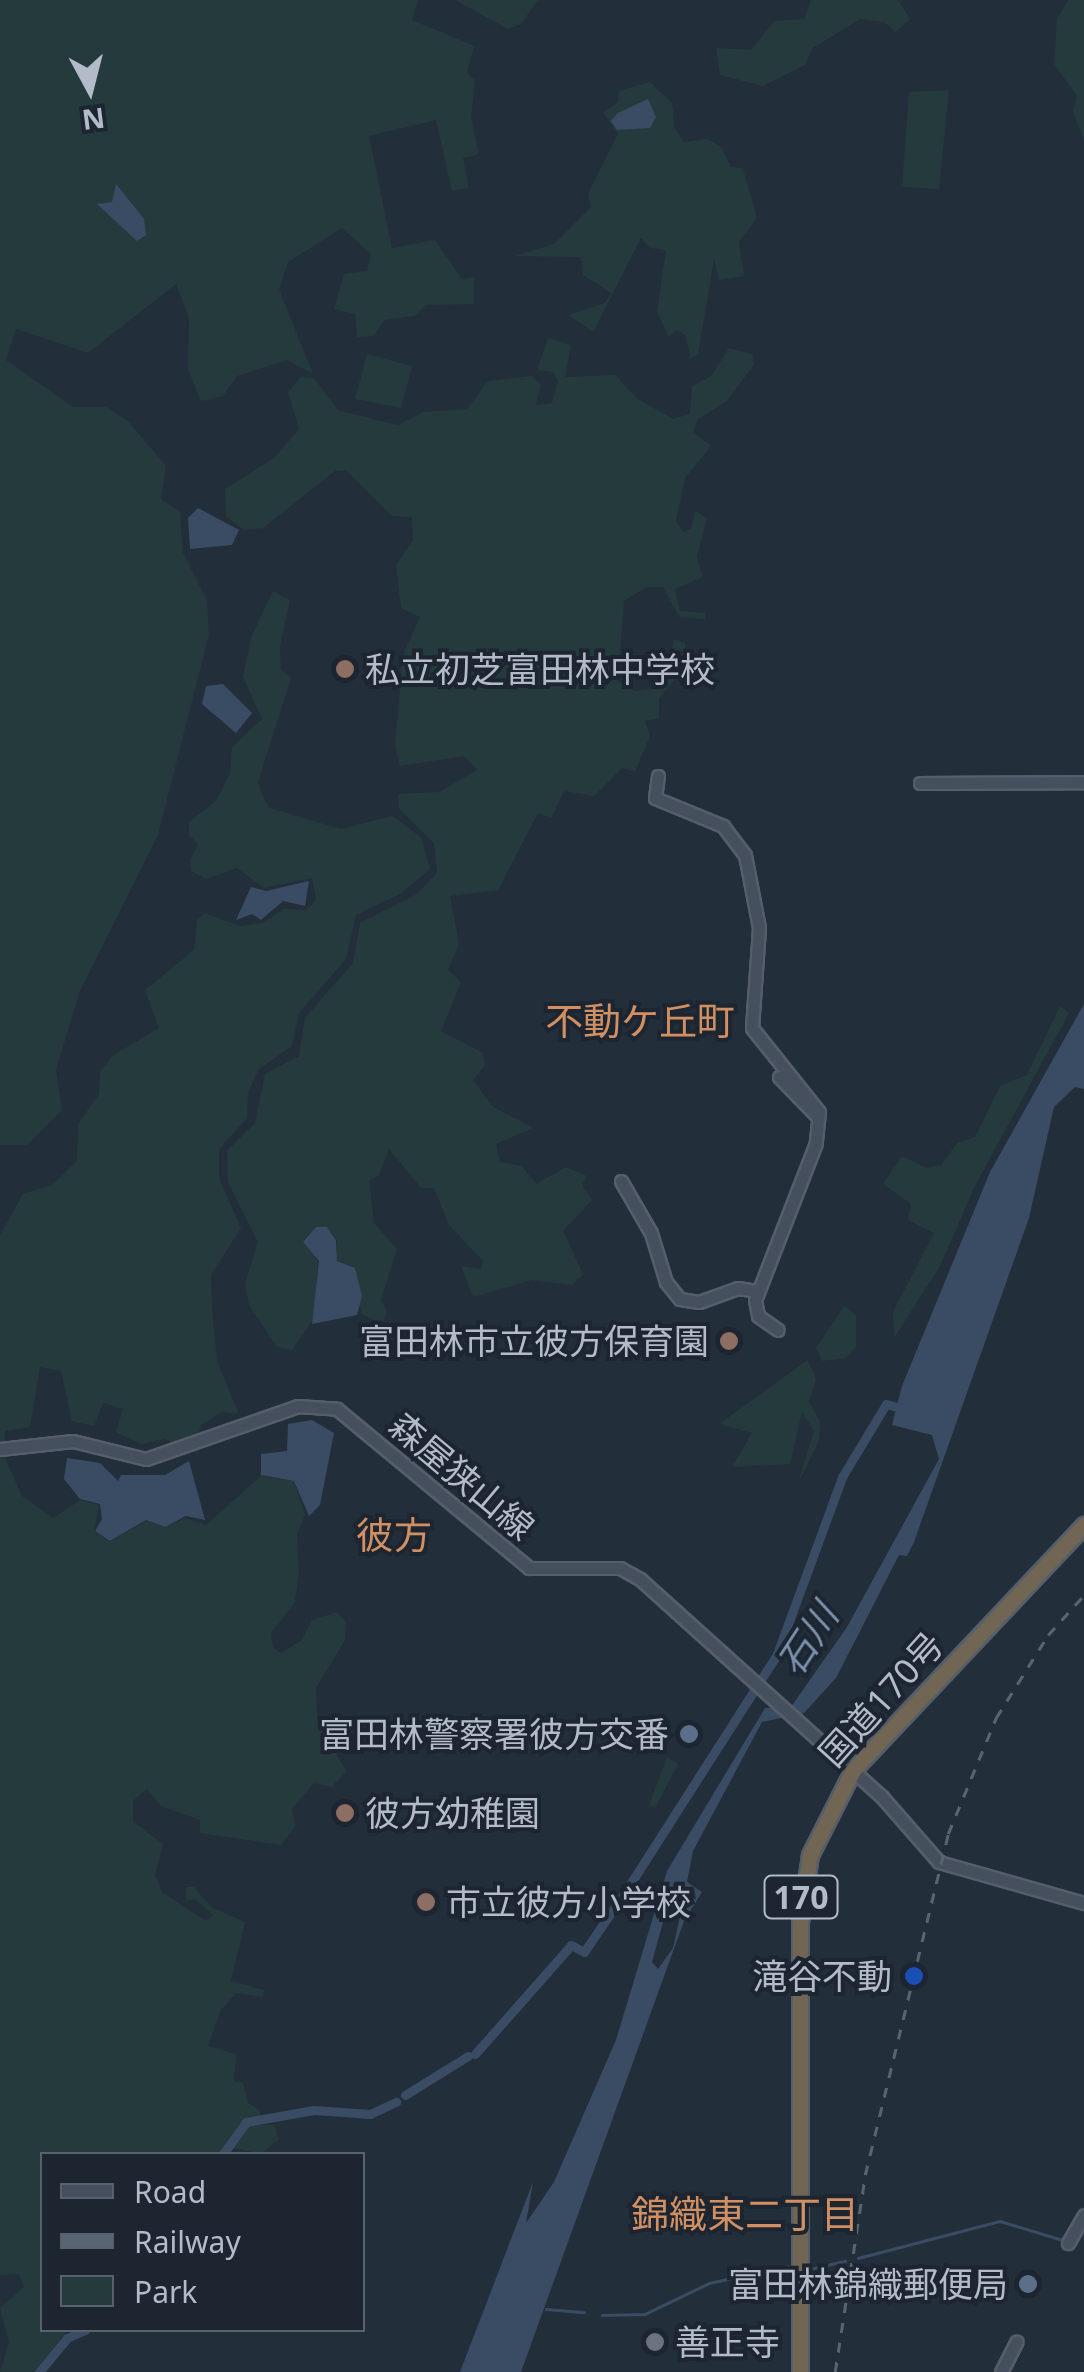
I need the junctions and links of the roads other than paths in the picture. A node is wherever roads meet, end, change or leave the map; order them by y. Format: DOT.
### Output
graph roads {
  1 [pos="658,776"];
  2 [pos="1084,782"];
  3 [pos="920,783"];
  4 [pos="779,1077"];
  5 [pos="819,1124"];
  6 [pos="621,1180"];
  7 [pos="758,1291"];
  8 [pos="778,1330"];
  9 [pos="0,1449"];
  10 [pos="1084,1525"];
  11 [pos="852,1770"];
  12 [pos="1084,1903"];
  13 [pos="1084,2214"];
  14 [pos="1068,2243"];
  15 [pos="1016,2342"];
  16 [pos="800,2372"];
  17 [pos="1001,2372"];
  1 -- 5 [label="main road"];
  2 -- 3 [label="main road"];
  4 -- 5 [label="main road"];
  5 -- 7 [label="main road"];
  6 -- 7 [label="main road"];
  7 -- 8 [label="main road"];
  9 -- 11 [label="main road, 森屋狭山線"];
  10 -- 11 [label="highway, 国道170号 / 170"];
  11 -- 12 [label="main road, 森屋狭山線"];
  11 -- 16 [label="highway, 国道170号 / 170"];
  13 -- 14 [label="main road"];
  15 -- 17 [label="main road"];
}
